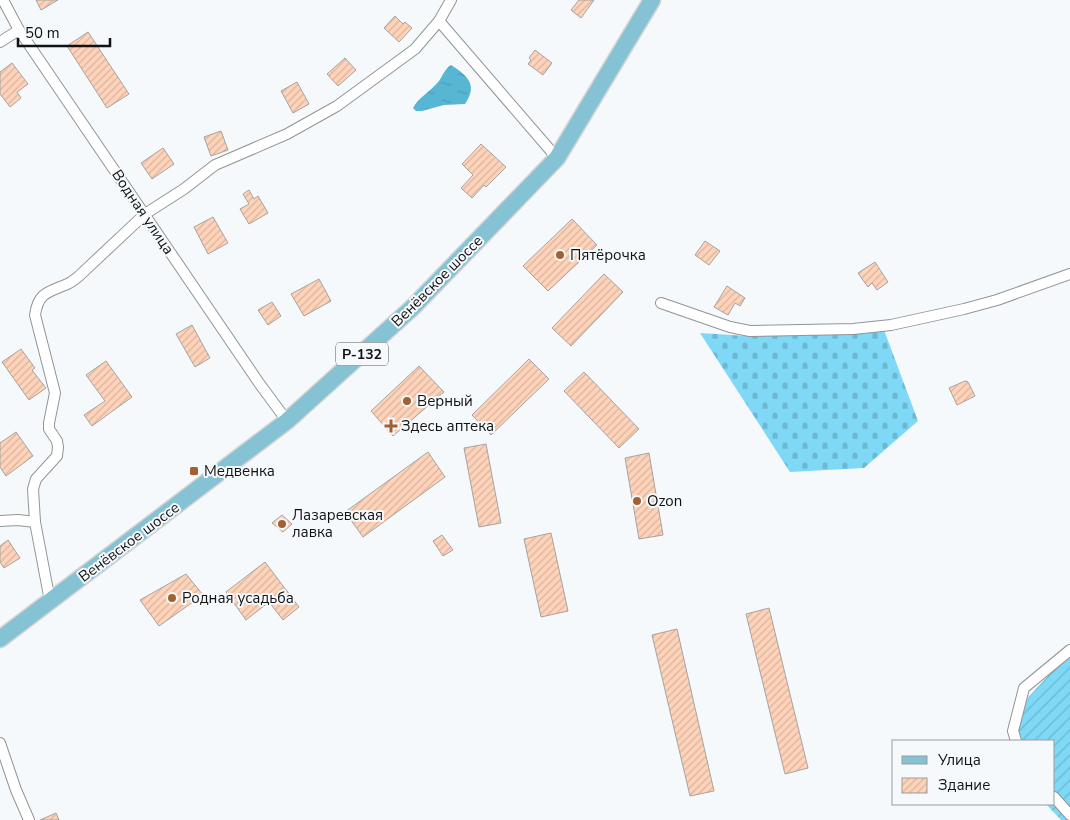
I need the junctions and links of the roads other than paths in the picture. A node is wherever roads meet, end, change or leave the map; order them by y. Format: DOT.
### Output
graph roads {
  1 [pos="3,0"];
  2 [pos="451,0"];
  3 [pos="652,0"];
  4 [pos="439,21"];
  5 [pos="19,30"];
  6 [pos="0,42"];
  7 [pos="557,158"];
  8 [pos="145,214"];
  9 [pos="1070,274"];
  10 [pos="661,303"];
  11 [pos="287,421"];
  12 [pos="0,521"];
  13 [pos="35,522"];
  14 [pos="50,601"];
  15 [pos="0,639"];
  16 [pos="1070,650"];
  17 [pos="1016,740"];
  18 [pos="0,742"];
  19 [pos="1055,798"];
  20 [pos="1070,815"];
  21 [pos="29,820"];
  1 -- 5 [label="street, Водная улица"];
  2 -- 4 [label="street"];
  3 -- 7 [label="main road, Венёвское шоссе / Р-132"];
  4 -- 7 [label="street"];
  4 -- 8 [label="street"];
  5 -- 6 [label="street"];
  5 -- 8 [label="street, Водная улица"];
  7 -- 11 [label="main road, Венёвское шоссе / Р-132"];
  8 -- 11 [label="street, Водная улица"];
  8 -- 13 [label="street"];
  9 -- 10 [label="street"];
  11 -- 14 [label="main road, Венёвское шоссе / Р-132"];
  12 -- 13 [label="street"];
  13 -- 14 [label="street"];
  14 -- 15 [label="main road, Венёвское шоссе / Р-132"];
  16 -- 17 [label="street"];
  18 -- 21 [label="street"];
  19 -- 20 [label="street"];
}
